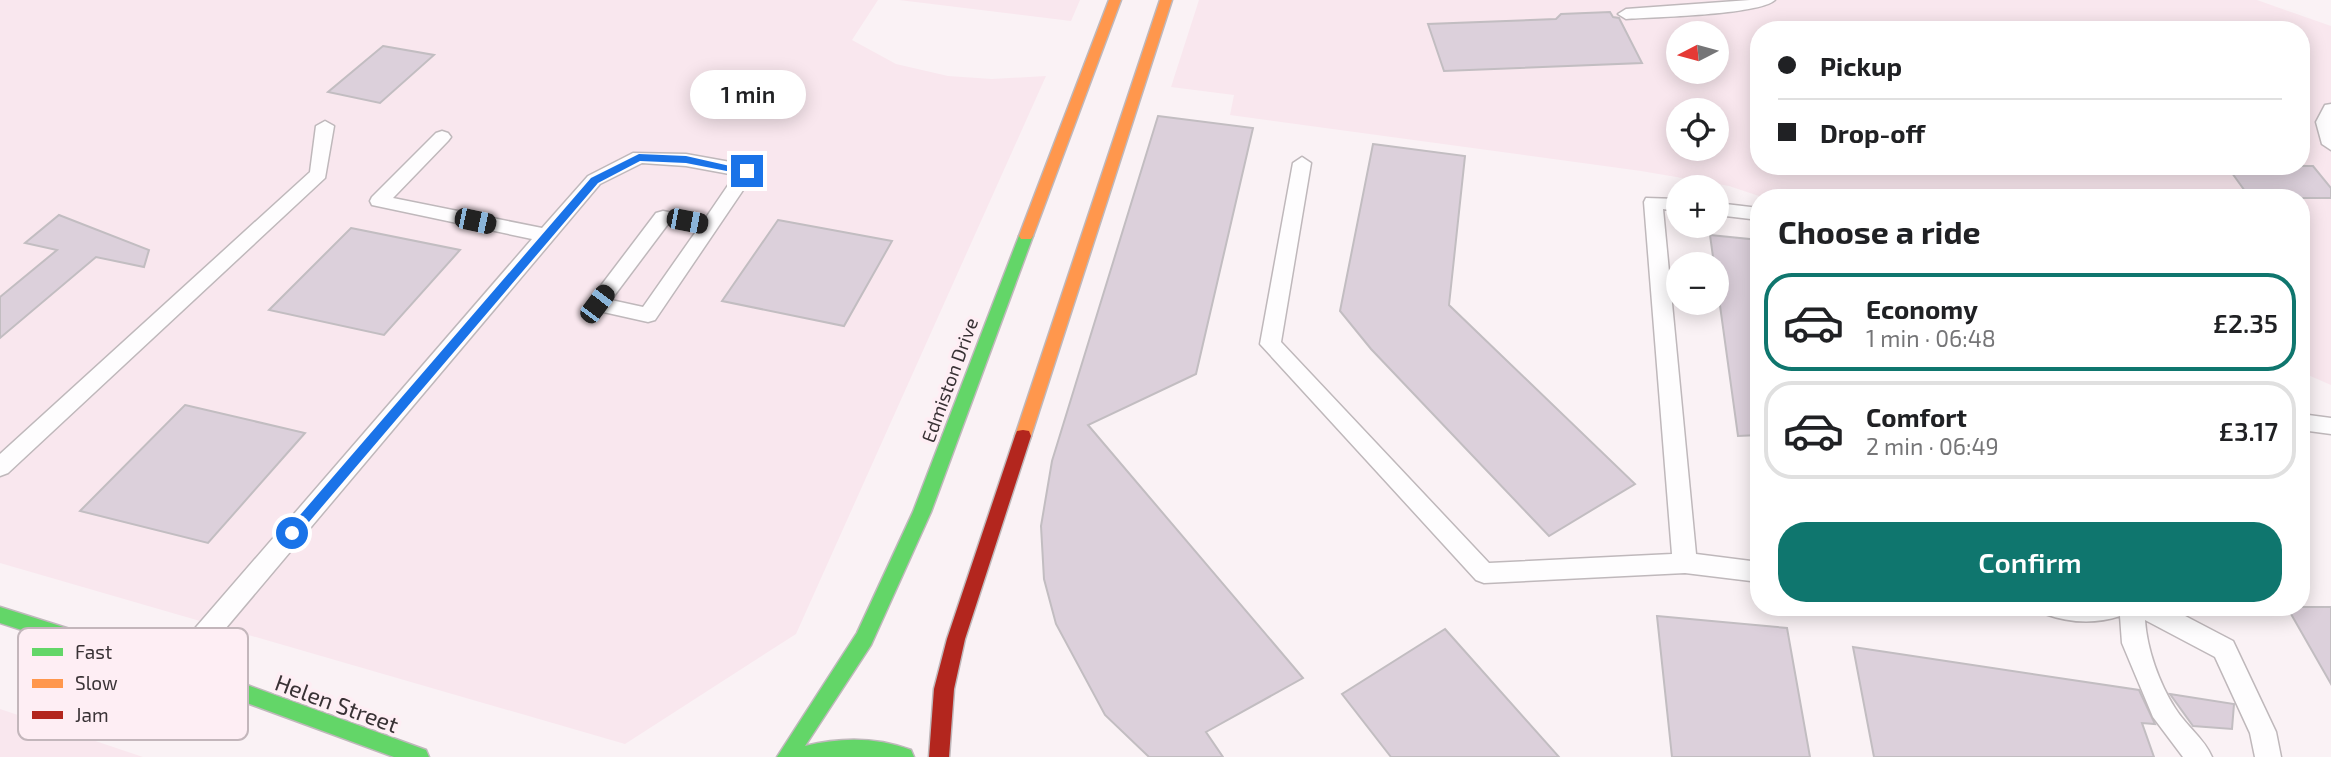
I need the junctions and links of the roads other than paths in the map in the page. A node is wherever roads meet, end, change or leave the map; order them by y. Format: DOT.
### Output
graph roads {
  1 [pos="1767,0"];
  2 [pos="1112,6"];
  3 [pos="1163,7"];
  4 [pos="1626,14"];
  5 [pos="2331,109"];
  6 [pos="325,126"];
  7 [pos="442,136"];
  8 [pos="2331,144"];
  9 [pos="1302,163"];
  10 [pos="1666,204"];
  11 [pos="1729,210"];
  12 [pos="1750,213"];
  13 [pos="710,226"];
  14 [pos="547,236"];
  15 [pos="2310,423"];
  16 [pos="2331,426"];
  17 [pos="0,467"];
  18 [pos="1685,563"];
  19 [pos="1750,571"];
  20 [pos="0,615"];
  21 [pos="2133,616"];
  22 [pos="2162,616"];
  23 [pos="40,628"];
  24 [pos="211,628"];
  25 [pos="248,697"];
  26 [pos="419,757"];
  27 [pos="786,757"];
  28 [pos="800,757"];
  29 [pos="904,757"];
  30 [pos="939,757"];
  31 [pos="2199,757"];
  32 [pos="2268,757"];
  1 -- 4 [label="lane"];
  2 -- 27 [label="main road, Edmiston Drive"];
  3 -- 30 [label="main road"];
  5 -- 8 [label="lane"];
  6 -- 17 [label="lane"];
  7 -- 14 [label="lane"];
  9 -- 18 [label="lane"];
  10 -- 18 [label="lane"];
  11 -- 12 [label="lane"];
  13 -- 13 [label="lane"];
  13 -- 14 [label="lane"];
  14 -- 24 [label="lane"];
  15 -- 16 [label="lane"];
  18 -- 19 [label="lane"];
  20 -- 23 [label="main road, Helen Street"];
  21 -- 31 [label="lane"];
  22 -- 32 [label="lane"];
  25 -- 26 [label="main road, Helen Street"];
  28 -- 29 [label="main road"];
}
